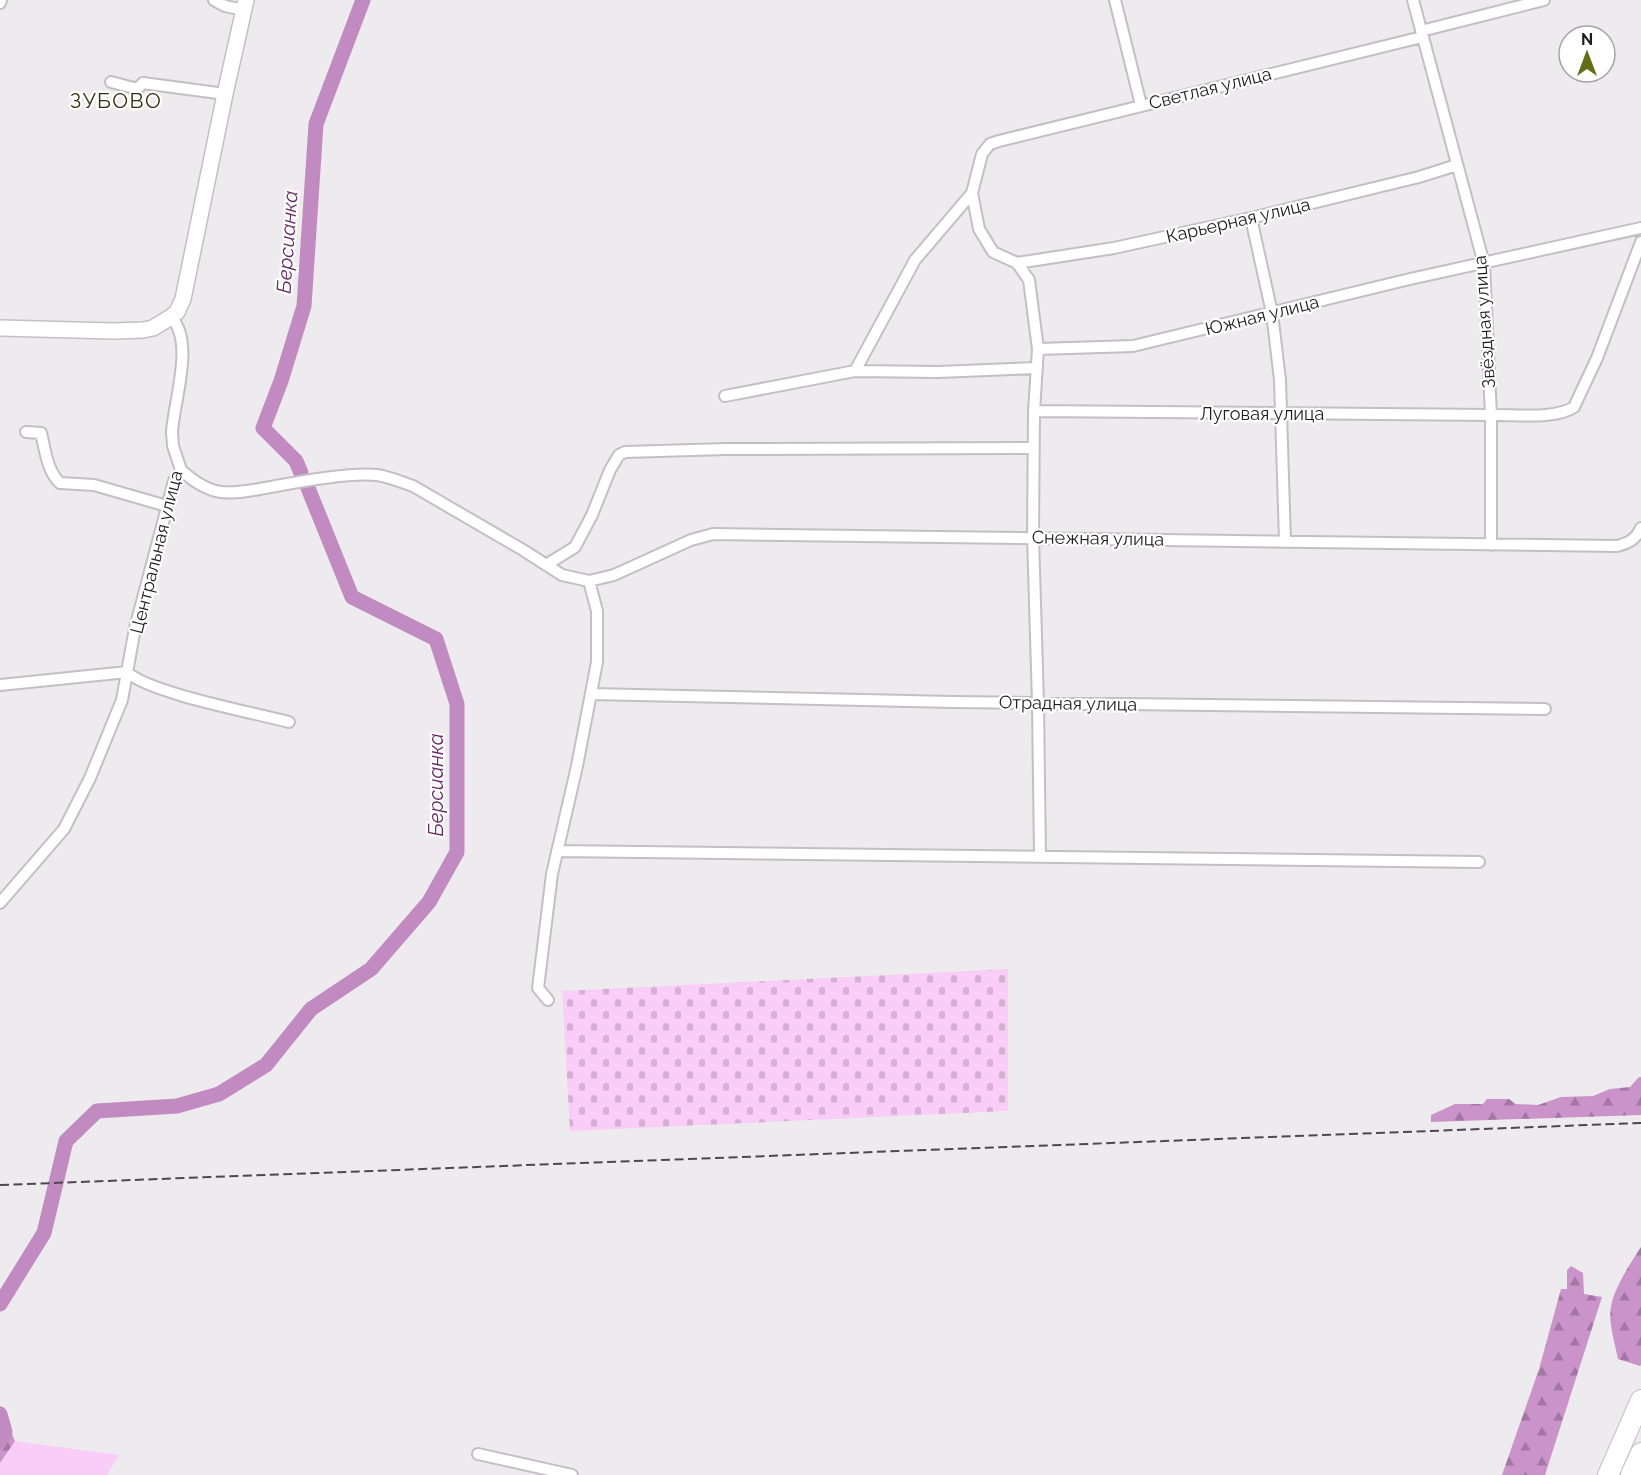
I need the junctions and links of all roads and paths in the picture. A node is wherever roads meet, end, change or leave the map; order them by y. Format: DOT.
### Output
graph roads {
  1 [pos="214,0"];
  2 [pos="1115,0"];
  3 [pos="1413,0"];
  4 [pos="1544,0"];
  5 [pos="245,5"];
  6 [pos="1421,34"];
  7 [pos="111,82"];
  8 [pos="225,94"];
  9 [pos="1140,105"];
  10 [pos="1457,165"];
  11 [pos="972,193"];
  12 [pos="1251,218"];
  13 [pos="1641,228"];
  14 [pos="1641,242"];
  15 [pos="1017,262"];
  16 [pos="1484,264"];
  17 [pos="1272,313"];
  18 [pos="171,317"];
  19 [pos="0,328"];
  20 [pos="1038,349"];
  21 [pos="1037,368"];
  22 [pos="855,371"];
  23 [pos="725,396"];
  24 [pos="1034,411"];
  25 [pos="1280,413"];
  26 [pos="1491,415"];
  27 [pos="26,432"];
  28 [pos="1033,448"];
  29 [pos="181,470"];
  30 [pos="167,506"];
  31 [pos="1641,528"];
  32 [pos="1033,537"];
  33 [pos="1285,542"];
  34 [pos="1491,545"];
  35 [pos="546,565"];
  36 [pos="589,581"];
  37 [pos="127,672"];
  38 [pos="0,685"];
  39 [pos="591,694"];
  40 [pos="1038,703"];
  41 [pos="1545,709"];
  42 [pos="289,722"];
  43 [pos="557,851"];
  44 [pos="1040,857"];
  45 [pos="1479,862"];
  46 [pos="0,903"];
  47 [pos="548,1000"];
  48 [pos="1638,1407"];
  49 [pos="1641,1453"];
  50 [pos="478,1454"];
  51 [pos="572,1475"];
  52 [pos="1598,1475"];
  53 [pos="1608,1475"];
  54 [pos="1631,1475"];
  1 -- 5 [label="street"];
  2 -- 9 [label="street"];
  3 -- 6 [label="street, Звёздная улица"];
  4 -- 6 [label="street, Светлая улица"];
  5 -- 8 [label="street"];
  6 -- 9 [label="street, Светлая улица"];
  6 -- 10 [label="street, Звёздная улица"];
  7 -- 8 [label="street"];
  8 -- 18 [label="street"];
  9 -- 11 [label="street, Светлая улица"];
  10 -- 12 [label="street, Карьерная улица"];
  10 -- 16 [label="street, Звёздная улица"];
  11 -- 15 [label="street"];
  11 -- 22 [label="street"];
  12 -- 15 [label="street, Карьерная улица"];
  12 -- 17 [label="street"];
  13 -- 16 [label="street, Южная улица"];
  14 -- 26 [label="street, Луговая улица"];
  15 -- 20 [label="street"];
  16 -- 17 [label="street, Южная улица"];
  16 -- 26 [label="street, Звёздная улица"];
  17 -- 20 [label="street, Южная улица"];
  17 -- 25 [label="street"];
  18 -- 19 [label="street"];
  18 -- 29 [label="street, Центральная улица"];
  20 -- 21 [label="street"];
  21 -- 22 [label="street"];
  21 -- 24 [label="street"];
  22 -- 23 [label="street"];
  24 -- 25 [label="street, Луговая улица"];
  24 -- 28 [label="street"];
  25 -- 26 [label="street, Луговая улица"];
  25 -- 33 [label="street"];
  26 -- 34 [label="street, Звёздная улица"];
  27 -- 30 [label="street"];
  28 -- 32 [label="street"];
  28 -- 35 [label="street"];
  29 -- 30 [label="street, Центральная улица"];
  29 -- 35 [label="street"];
  30 -- 37 [label="street, Центральная улица"];
  31 -- 34 [label="street, Снежная улица"];
  32 -- 33 [label="street, Снежная улица"];
  32 -- 36 [label="street, Снежная улица"];
  32 -- 40 [label="street"];
  33 -- 34 [label="street, Снежная улица"];
  35 -- 36 [label="street"];
  36 -- 39 [label="street"];
  37 -- 38 [label="street"];
  37 -- 42 [label="street"];
  37 -- 46 [label="street, Центральная улица"];
  39 -- 40 [label="street, Отрадная улица"];
  39 -- 43 [label="street"];
  40 -- 41 [label="street, Отрадная улица"];
  40 -- 44 [label="street"];
  43 -- 44 [label="street"];
  43 -- 47 [label="street"];
  44 -- 45 [label="street"];
  48 -- 52 [label="street"];
  48 -- 53 [label="highway"];
  49 -- 54 [label="highway"];
  50 -- 51 [label="street"];
}
